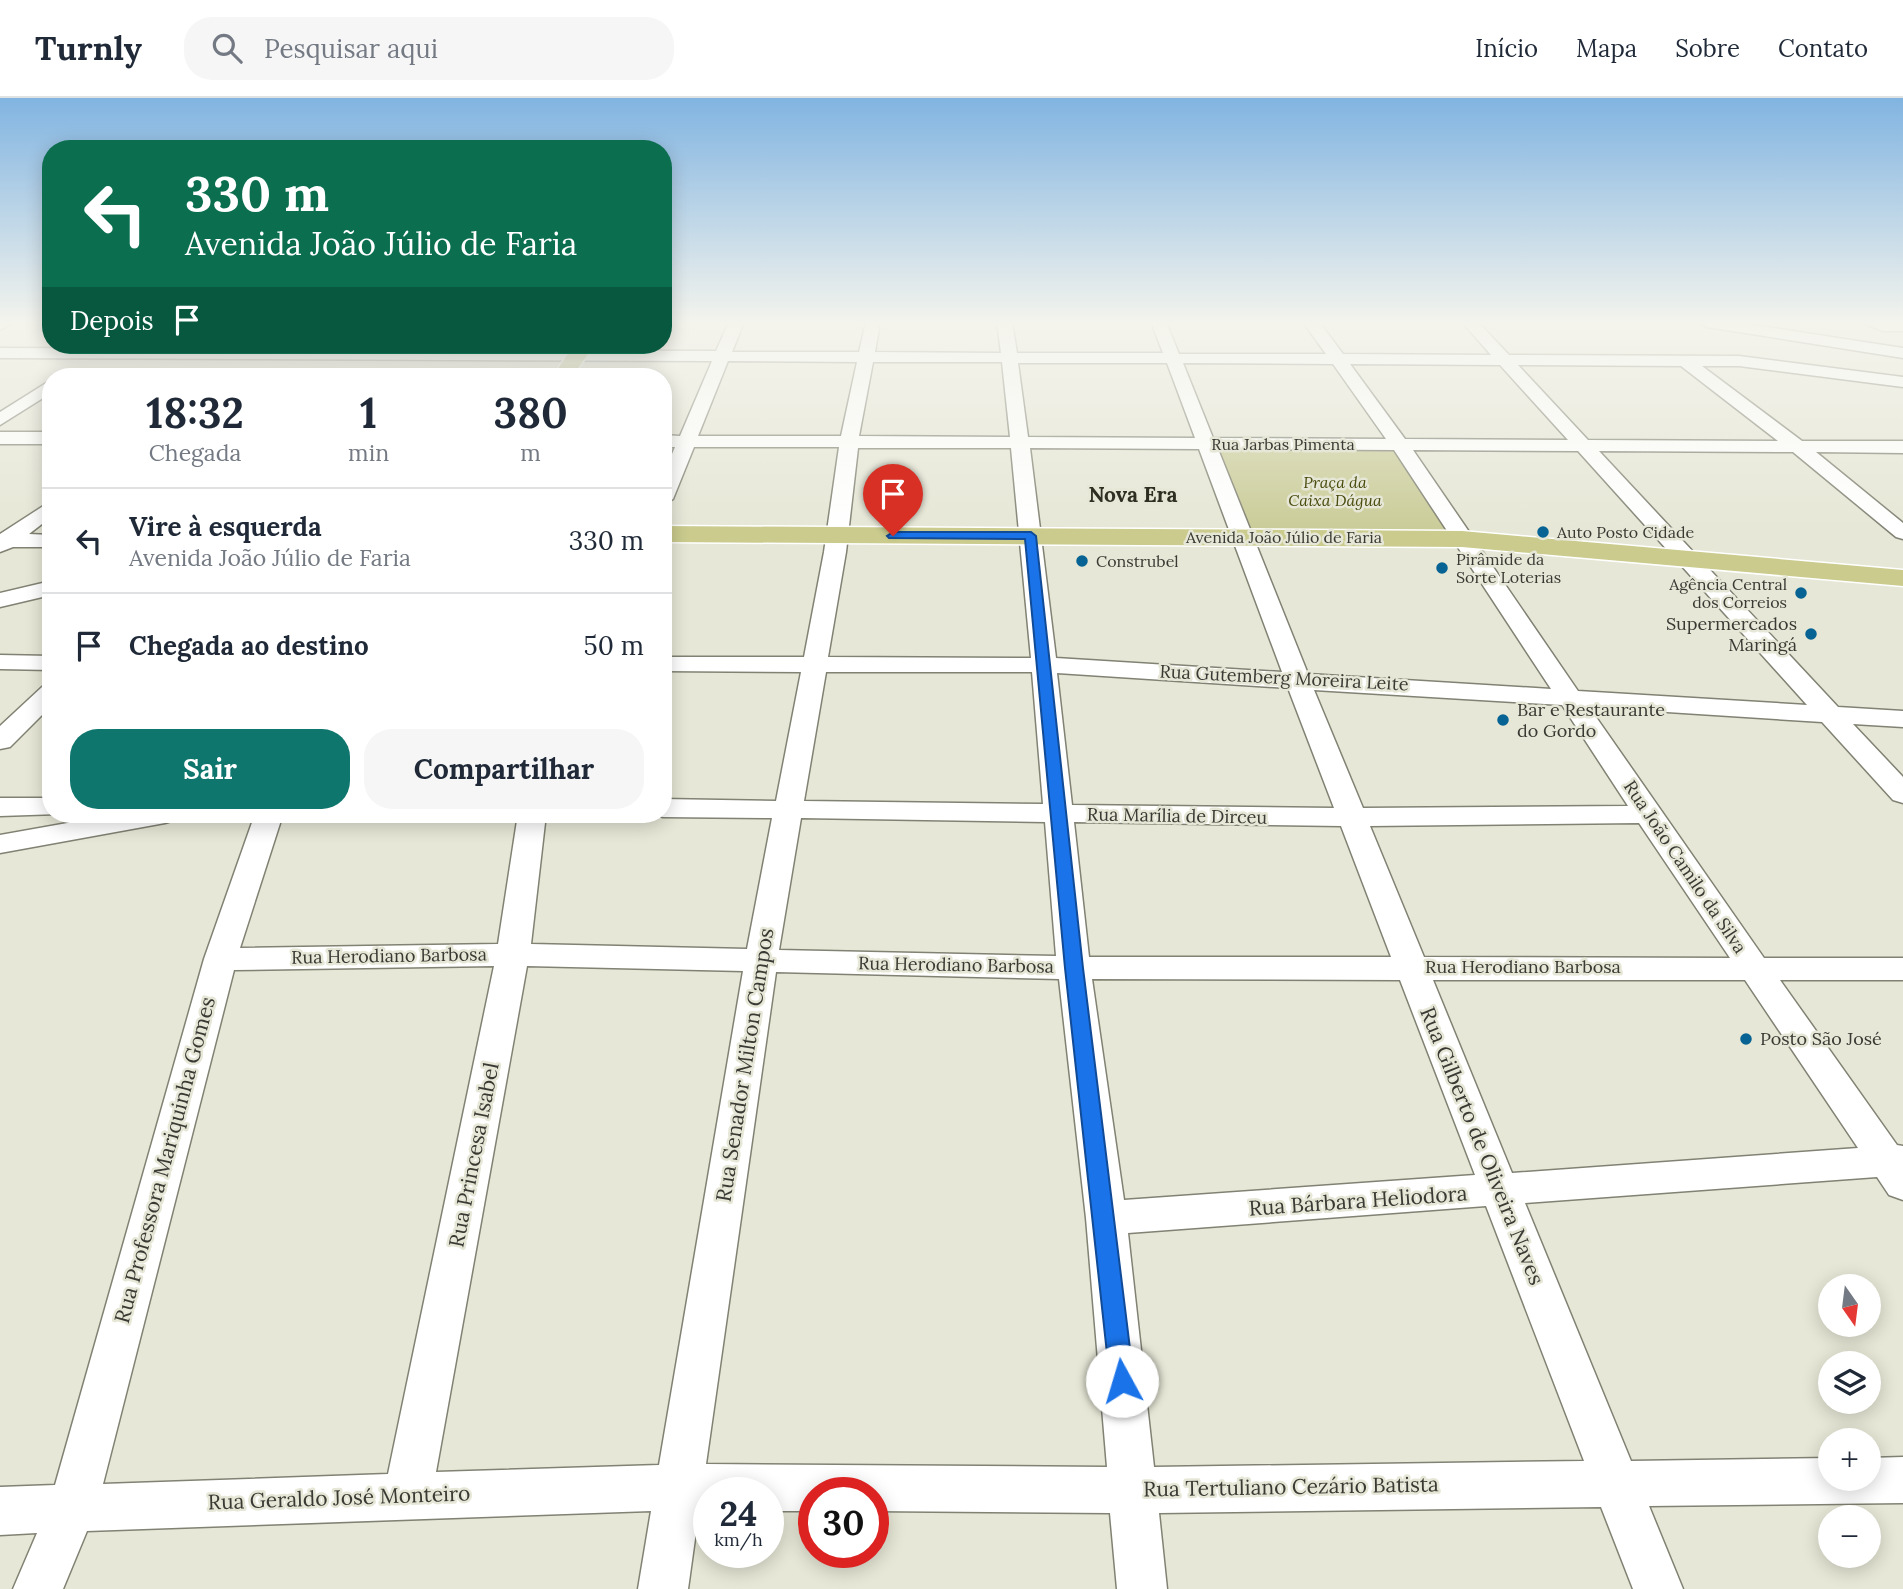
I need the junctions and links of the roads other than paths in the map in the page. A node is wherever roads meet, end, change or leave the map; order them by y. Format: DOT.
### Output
graph roads {
  1 [pos="41,392"];
  2 [pos="707,392"];
  3 [pos="859,392"];
  4 [pos="1013,392"];
  5 [pos="1186,392"];
  6 [pos="1361,392"];
  7 [pos="1533,392"];
  8 [pos="1725,392"];
  9 [pos="0,420"];
  10 [pos="0,438"];
  11 [pos="42,438"];
  12 [pos="672,441"];
  13 [pos="687,441"];
  14 [pos="849,441"];
  15 [pos="1018,443"];
  16 [pos="1205,443"];
  17 [pos="1400,445"];
  18 [pos="1581,446"];
  19 [pos="1798,447"];
  20 [pos="1903,447"];
  21 [pos="672,477"];
  22 [pos="42,513"];
  23 [pos="1903,533"];
  24 [pos="42,534"];
  25 [pos="672,534"];
  26 [pos="5,539"];
  27 [pos="837,540"];
  28 [pos="1031,540"];
  29 [pos="42,541"];
  30 [pos="1244,541"];
  31 [pos="672,542"];
  32 [pos="1465,544"];
  33 [pos="1690,562"];
  34 [pos="1903,578"];
  35 [pos="42,581"];
  36 [pos="1903,586"];
  37 [pos="42,590"];
  38 [pos="0,591"];
  39 [pos="0,600"];
  40 [pos="0,662"];
  41 [pos="42,663"];
  42 [pos="672,664"];
  43 [pos="815,664"];
  44 [pos="1043,665"];
  45 [pos="1297,678"];
  46 [pos="1569,696"];
  47 [pos="42,701"];
  48 [pos="1833,715"];
  49 [pos="1903,719"];
  50 [pos="0,741"];
  51 [pos="1903,794"];
  52 [pos="0,807"];
  53 [pos="42,807"];
  54 [pos="672,808"];
  55 [pos="786,811"];
  56 [pos="1648,814"];
  57 [pos="1059,815"];
  58 [pos="1353,817"];
  59 [pos="116,823"];
  60 [pos="265,823"];
  61 [pos="531,823"];
  62 [pos="0,844"];
  63 [pos="513,955"];
  64 [pos="220,958"];
  65 [pos="761,960"];
  66 [pos="1410,967"];
  67 [pos="1074,968"];
  68 [pos="1754,968"];
  69 [pos="1903,969"];
  70 [pos="1898,1168"];
  71 [pos="1499,1191"];
  72 [pos="1106,1217"];
  73 [pos="1903,1480"];
  74 [pos="1616,1481"];
  75 [pos="678,1487"];
  76 [pos="1133,1490"];
  77 [pos="408,1495"];
  78 [pos="72,1509"];
  79 [pos="0,1511"];
  80 [pos="38,1589"];
  81 [pos="663,1589"];
  82 [pos="1142,1589"];
  83 [pos="1658,1589"];
  1 -- 9 [label="street"];
  2 -- 13 [label="street"];
  3 -- 14 [label="street, Rua Senador Milton Campos"];
  4 -- 15 [label="street"];
  5 -- 16 [label="street, Rua Gilberto de Oliveira Naves"];
  6 -- 17 [label="street, Rua João Camilo da Silva"];
  7 -- 18 [label="street"];
  8 -- 19 [label="street"];
  10 -- 11 [label="street"];
  12 -- 13 [label="street, Rua Jarbas Pimenta"];
  13 -- 14 [label="street, Rua Jarbas Pimenta"];
  13 -- 21 [label="street"];
  14 -- 15 [label="street, Rua Jarbas Pimenta"];
  14 -- 27 [label="street, Rua Senador Milton Campos"];
  15 -- 16 [label="street, Rua Jarbas Pimenta"];
  15 -- 28 [label="street"];
  16 -- 17 [label="street, Rua Jarbas Pimenta"];
  16 -- 30 [label="street, Rua Gilberto de Oliveira Naves"];
  17 -- 18 [label="street, Rua Jarbas Pimenta"];
  17 -- 32 [label="street, Rua João Camilo da Silva"];
  18 -- 19 [label="street, Rua Jarbas Pimenta"];
  18 -- 33 [label="street"];
  19 -- 20 [label="street, Rua Jarbas Pimenta"];
  19 -- 23 [label="street"];
  22 -- 26 [label="street"];
  24 -- 26 [label="street"];
  25 -- 27 [label="main road, Avenida João Júlio de Faria"];
  26 -- 29 [label="street"];
  27 -- 28 [label="main road, Avenida João Júlio de Faria"];
  27 -- 31 [label="main road, Avenida João Júlio de Faria"];
  27 -- 43 [label="street, Rua Senador Milton Campos"];
  28 -- 30 [label="main road, Avenida João Júlio de Faria"];
  28 -- 44 [label="street"];
  30 -- 32 [label="main road, Avenida João Júlio de Faria"];
  30 -- 45 [label="street, Rua Gilberto de Oliveira Naves"];
  32 -- 33 [label="main road, Avenida João Júlio de Faria"];
  32 -- 46 [label="street, Rua João Camilo da Silva"];
  33 -- 34 [label="main road, Avenida João Júlio de Faria"];
  33 -- 36 [label="main road, Avenida João Júlio de Faria"];
  33 -- 48 [label="street"];
  35 -- 38 [label="street"];
  37 -- 39 [label="street"];
  40 -- 41 [label="street"];
  42 -- 43 [label="street, Rua Gutemberg Moreira Leite"];
  43 -- 44 [label="street, Rua Gutemberg Moreira Leite"];
  43 -- 55 [label="street, Rua Senador Milton Campos"];
  44 -- 45 [label="street, Rua Gutemberg Moreira Leite"];
  44 -- 57 [label="street"];
  45 -- 46 [label="street, Rua Gutemberg Moreira Leite"];
  45 -- 58 [label="street, Rua Gilberto de Oliveira Naves"];
  46 -- 48 [label="street, Rua Gutemberg Moreira Leite"];
  46 -- 56 [label="street, Rua João Camilo da Silva"];
  47 -- 50 [label="street"];
  48 -- 49 [label="street, Rua Gutemberg Moreira Leite"];
  48 -- 51 [label="street"];
  52 -- 53 [label="street"];
  54 -- 55 [label="street, Rua Marília de Dirceu"];
  55 -- 57 [label="street, Rua Marília de Dirceu"];
  55 -- 65 [label="street, Rua Senador Milton Campos"];
  56 -- 58 [label="street, Rua Marília de Dirceu"];
  56 -- 68 [label="street, Rua João Camilo da Silva"];
  57 -- 58 [label="street, Rua Marília de Dirceu"];
  57 -- 67 [label="street"];
  58 -- 66 [label="street, Rua Gilberto de Oliveira Naves"];
  59 -- 62 [label="street"];
  60 -- 64 [label="street, Rua Professora Mariquinha Gomes"];
  61 -- 63 [label="street, Rua Princesa Isabel"];
  63 -- 64 [label="street, Rua Herodiano Barbosa"];
  63 -- 65 [label="street, Rua Herodiano Barbosa"];
  63 -- 77 [label="street, Rua Princesa Isabel"];
  64 -- 78 [label="street, Rua Professora Mariquinha Gomes"];
  65 -- 67 [label="street, Rua Herodiano Barbosa"];
  65 -- 75 [label="street, Rua Senador Milton Campos"];
  66 -- 67 [label="street, Rua Herodiano Barbosa"];
  66 -- 68 [label="street, Rua Herodiano Barbosa"];
  66 -- 71 [label="street, Rua Gilberto de Oliveira Naves"];
  67 -- 72 [label="street"];
  68 -- 69 [label="street, Rua Herodiano Barbosa"];
  68 -- 70 [label="street, Rua João Camilo da Silva"];
  70 -- 71 [label="street, Rua Bárbara Heliodora"];
  71 -- 72 [label="street, Rua Bárbara Heliodora"];
  71 -- 74 [label="street, Rua Gilberto de Oliveira Naves"];
  72 -- 76 [label="street"];
  73 -- 74 [label="street, Rua Tertuliano Cezário Batista"];
  74 -- 76 [label="street, Rua Tertuliano Cezário Batista"];
  74 -- 83 [label="street, Rua Gilberto de Oliveira Naves"];
  75 -- 76 [label="street, Rua Tertuliano Cezário Batista"];
  75 -- 77 [label="street, Rua Geraldo José Monteiro"];
  75 -- 81 [label="street, Rua Senador Milton Campos"];
  76 -- 82 [label="street"];
  77 -- 78 [label="street, Rua Geraldo José Monteiro"];
  78 -- 79 [label="street, Rua Geraldo José Monteiro"];
  78 -- 80 [label="street, Rua Professora Mariquinha Gomes"];
}
